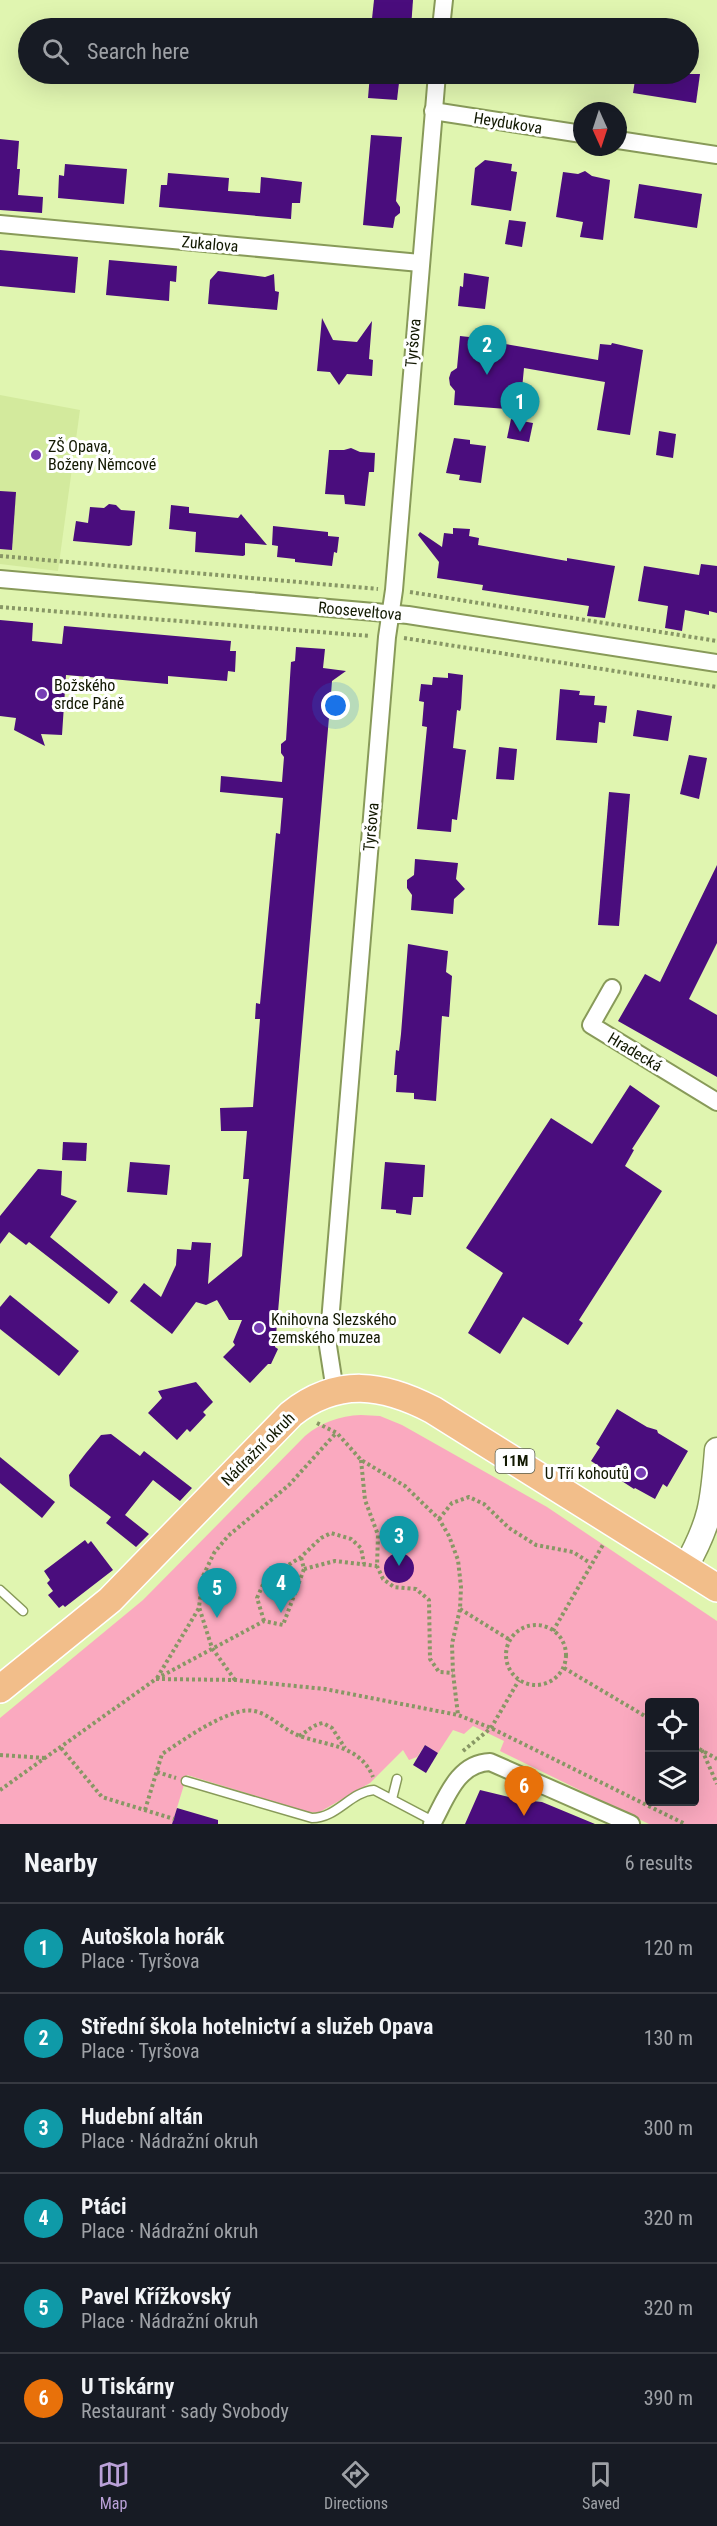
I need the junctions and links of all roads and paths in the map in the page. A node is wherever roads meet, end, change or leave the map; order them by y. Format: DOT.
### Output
graph roads {
  1 [pos="444,0"];
  2 [pos="442,18"];
  3 [pos="436,84"];
  4 [pos="433,111"];
  5 [pos="573,133"];
  6 [pos="627,141"];
  7 [pos="717,155"];
  8 [pos="0,224"];
  9 [pos="420,263"];
  10 [pos="0,556"];
  11 [pos="0,579"];
  12 [pos="394,590"];
  13 [pos="0,607"];
  14 [pos="392,614"];
  15 [pos="375,636"];
  16 [pos="402,637"];
  17 [pos="717,641"];
  18 [pos="717,663"];
  19 [pos="717,687"];
  20 [pos="612,988"];
  21 [pos="717,1102"];
  22 [pos="334,1391"];
  23 [pos="325,1419"];
  24 [pos="336,1433"];
  25 [pos="717,1450"];
  26 [pos="361,1460"];
  27 [pos="714,1514"];
  28 [pos="439,1519"];
  29 [pos="606,1540"];
  30 [pos="301,1557"];
  31 [pos="590,1563"];
  32 [pos="364,1564"];
  33 [pos="377,1566"];
  34 [pos="685,1568"];
  35 [pos="304,1569"];
  36 [pos="717,1588"];
  37 [pos="0,1590"];
  38 [pos="199,1607"];
  39 [pos="460,1609"];
  40 [pos="23,1611"];
  41 [pos="264,1621"];
  42 [pos="553,1630"];
  43 [pos="510,1640"];
  44 [pos="212,1648"];
  45 [pos="564,1668"];
  46 [pos="453,1673"];
  47 [pos="156,1679"];
  48 [pos="236,1680"];
  49 [pos="519,1680"];
  50 [pos="0,1689"];
  51 [pos="458,1715"];
  52 [pos="645,1716"];
  53 [pos="491,1728"];
  54 [pos="298,1736"];
  55 [pos="61,1748"];
  56 [pos="345,1748"];
  57 [pos="699,1748"];
  58 [pos="702,1750"];
  59 [pos="0,1755"];
  60 [pos="45,1758"];
  61 [pos="717,1760"];
  62 [pos="157,1772"];
  63 [pos="397,1779"];
  64 [pos="186,1781"];
  65 [pos="717,1784"];
  66 [pos="0,1790"];
  67 [pos="379,1792"];
  68 [pos="392,1799"];
  69 [pos="145,1810"];
  70 [pos="174,1819"];
  71 [pos="433,1823"];
  72 [pos="631,1824"];
  73 [pos="685,1824"];
  1 -- 2 [label="street"];
  3 -- 4 [label="street, Tyršova"];
  4 -- 5 [label="street, Heydukova"];
  4 -- 9 [label="street, Tyršova"];
  6 -- 7 [label="street"];
  8 -- 9 [label="street, Zukalova"];
  9 -- 12 [label="street, Tyršova"];
  10 -- 12 [label="path"];
  11 -- 14 [label="street, Rooseveltova"];
  12 -- 14 [label="street, Tyršova"];
  12 -- 17 [label="path"];
  13 -- 15 [label="path"];
  14 -- 18 [label="street, Rooseveltova"];
  14 -- 22 [label="street, Tyršova"];
  16 -- 19 [label="path"];
  20 -- 21 [label="street, Hradecká"];
  22 -- 34 [label="main road, Nádražní okruh / 11M"];
  22 -- 50 [label="main road, Nádražní okruh / 11M"];
  23 -- 24 [label="path"];
  24 -- 26 [label="path"];
  24 -- 38 [label="path"];
  25 -- 27 [label="main road"];
  26 -- 28 [label="path"];
  26 -- 33 [label="path"];
  27 -- 34 [label="main road"];
  28 -- 31 [label="path"];
  28 -- 39 [label="path"];
  29 -- 31 [label="path"];
  30 -- 32 [label="path"];
  30 -- 35 [label="path"];
  30 -- 41 [label="path"];
  31 -- 42 [label="path"];
  32 -- 33 [label="path"];
  32 -- 35 [label="path"];
  33 -- 46 [label="path"];
  34 -- 36 [label="main road, 11M"];
  35 -- 41 [label="path"];
  37 -- 40 [label="lane"];
  38 -- 44 [label="path"];
  38 -- 47 [label="path"];
  39 -- 43 [label="path"];
  39 -- 46 [label="path"];
  41 -- 44 [label="path"];
  42 -- 43 [label="path"];
  42 -- 45 [label="path"];
  43 -- 49 [label="path"];
  44 -- 47 [label="path"];
  44 -- 48 [label="path"];
  45 -- 49 [label="path"];
  45 -- 52 [label="path"];
  46 -- 51 [label="path"];
  47 -- 48 [label="path"];
  47 -- 55 [label="path"];
  48 -- 51 [label="path"];
  49 -- 53 [label="path"];
  51 -- 53 [label="path"];
  53 -- 73 [label="path"];
  54 -- 56 [label="path"];
  54 -- 56 [label="path"];
  54 -- 62 [label="path"];
  55 -- 60 [label="path"];
  55 -- 69 [label="path"];
  56 -- 67 [label="path"];
  57 -- 58 [label="path"];
  58 -- 61 [label="path"];
  58 -- 65 [label="path"];
  59 -- 60 [label="path"];
  60 -- 66 [label="path"];
  62 -- 64 [label="path"];
  62 -- 69 [label="path"];
  63 -- 68 [label="lane"];
  64 -- 67 [label="lane"];
  67 -- 68 [label="lane"];
  68 -- 71 [label="lane"];
  69 -- 70 [label="path"];
  71 -- 72 [label="street"];
}
